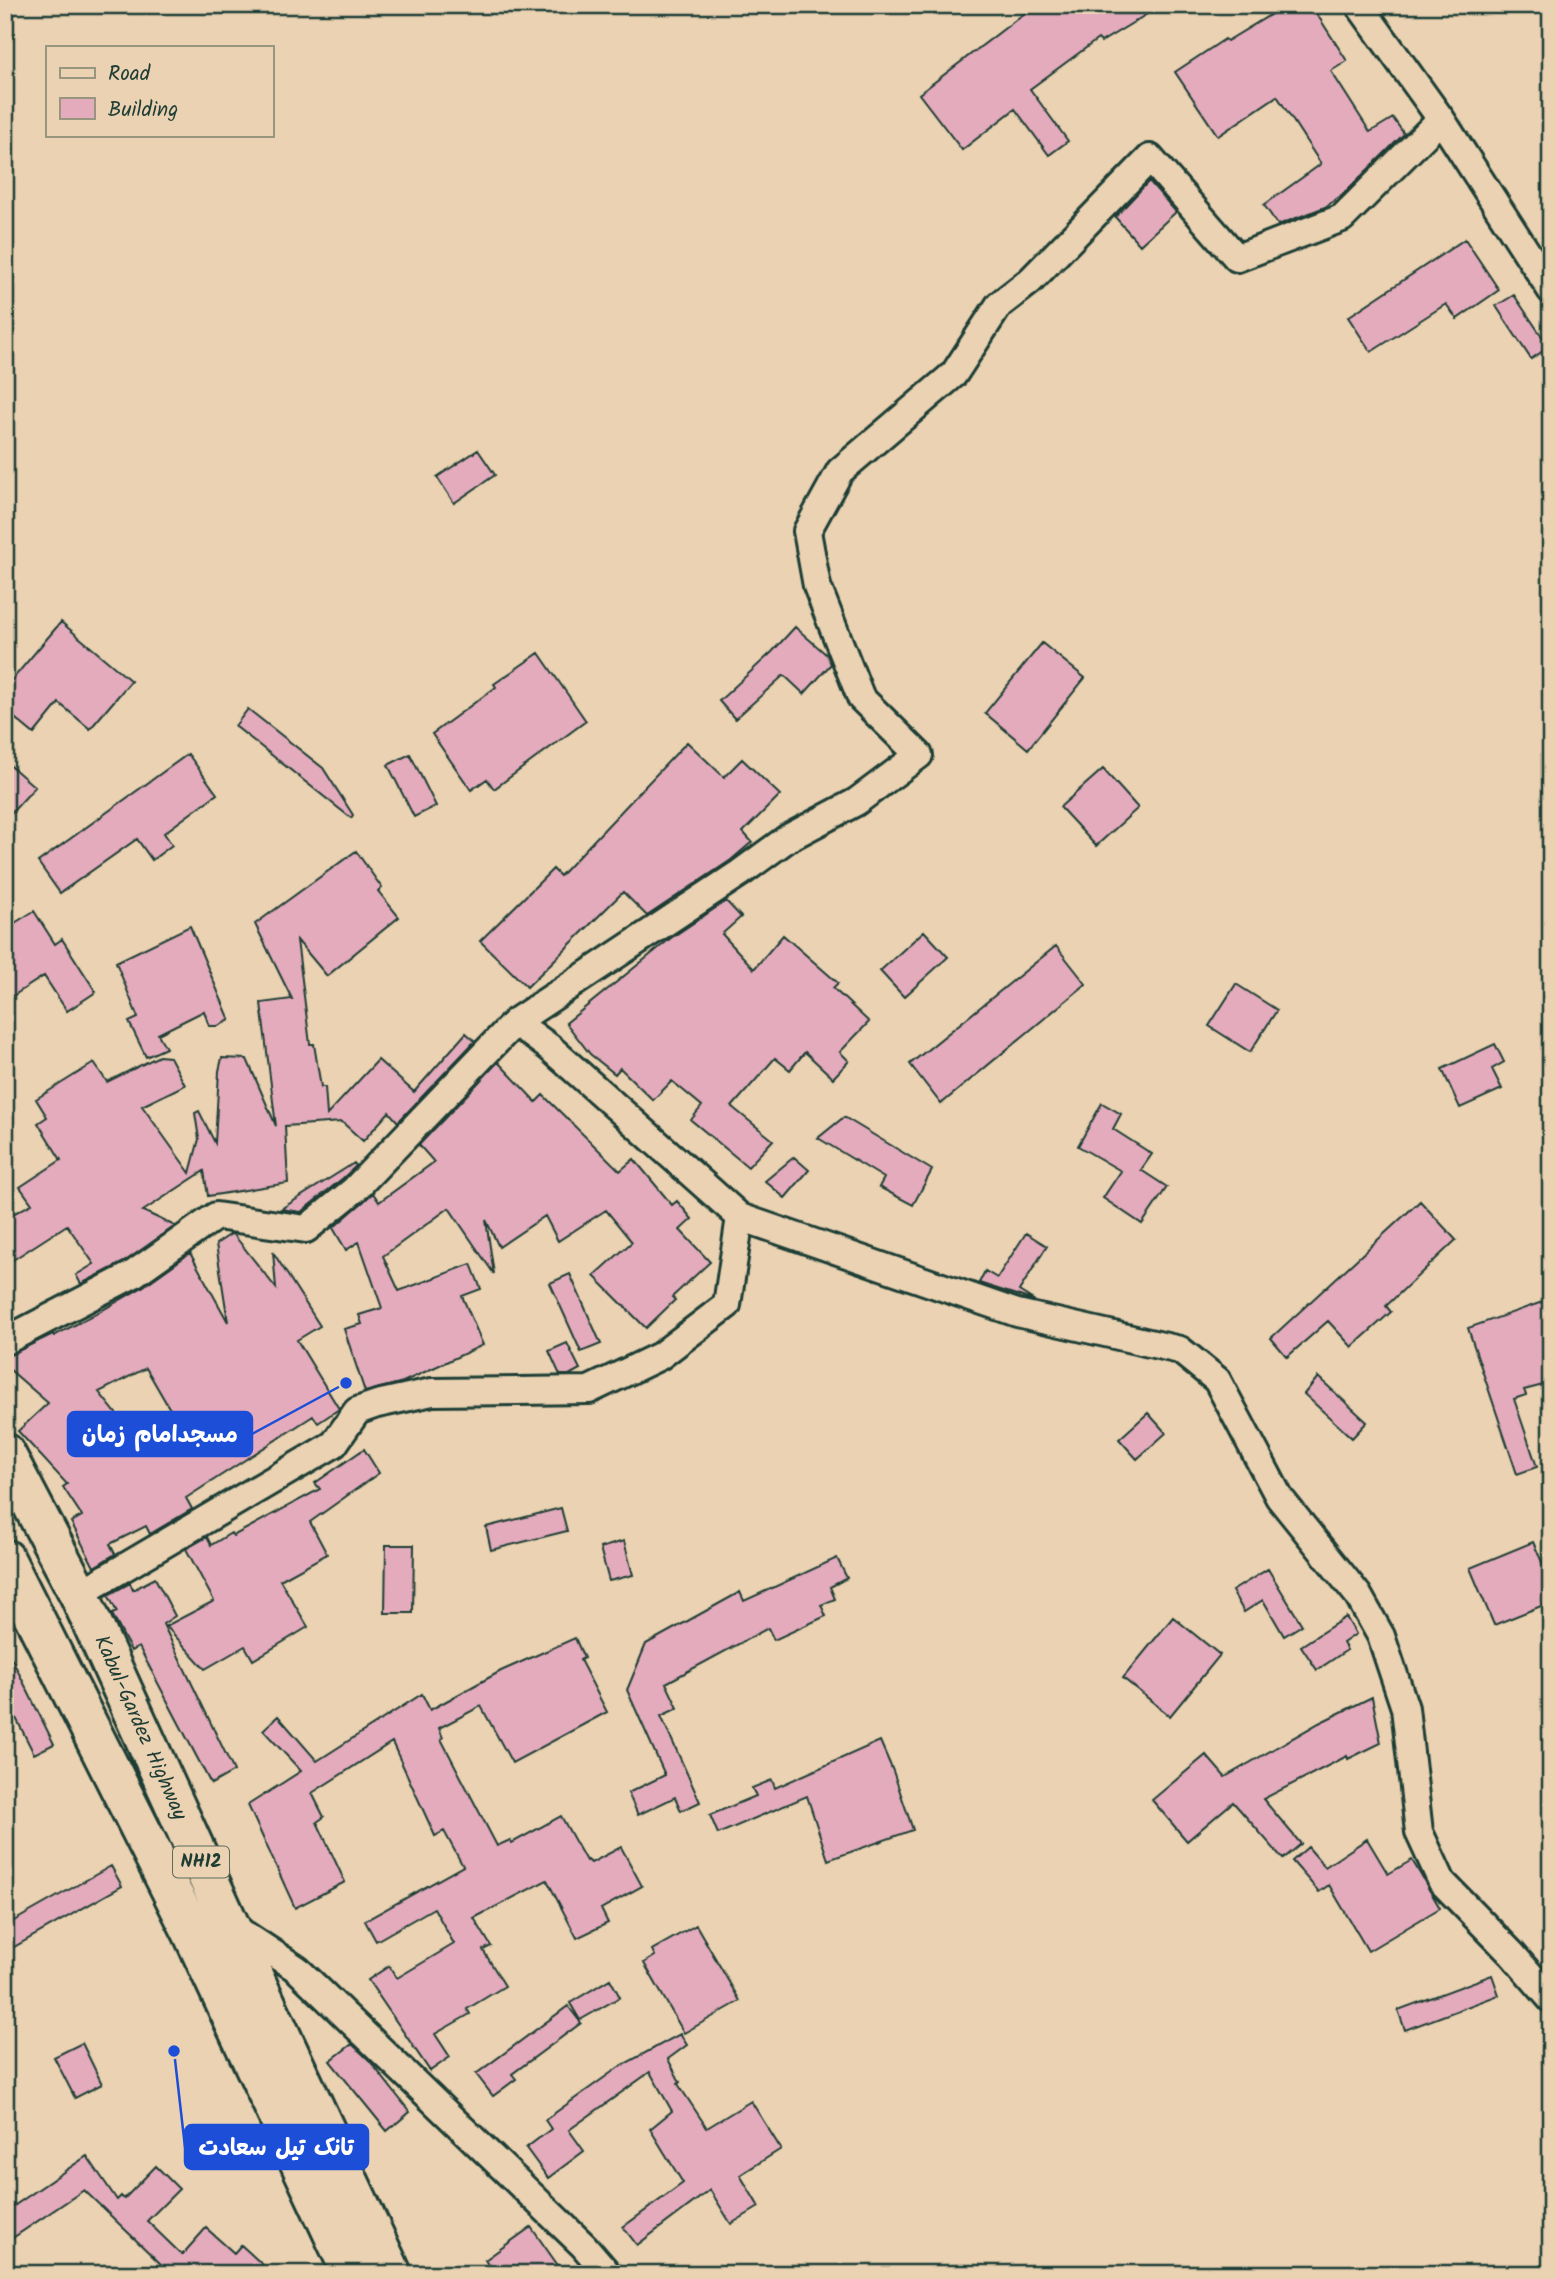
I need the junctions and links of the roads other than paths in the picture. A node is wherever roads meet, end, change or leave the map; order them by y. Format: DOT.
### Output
graph roads {
  1 [pos="1359,5"];
  2 [pos="1441,119"];
  3 [pos="1551,290"];
  4 [pos="515,1023"];
  5 [pos="740,1217"];
  6 [pos="5,1341"];
  7 [pos="5,1453"];
  8 [pos="5,1559"];
  9 [pos="79,1594"];
  10 [pos="229,1924"];
  11 [pos="1548,1991"];
  12 [pos="352,2274"];
  13 [pos="393,2274"];
  14 [pos="608,2274"];
  1 -- 2 [label="street"];
  2 -- 3 [label="street"];
  2 -- 4 [label="street"];
  4 -- 5 [label="street"];
  4 -- 6 [label="street"];
  5 -- 9 [label="street"];
  5 -- 11 [label="street"];
  7 -- 9 [label="highway, Kabul-Gardez Highway / NH12"];
  8 -- 12 [label="highway, Kabul-Gardez Highway / NH12"];
  9 -- 10 [label="highway, Kabul-Gardez Highway / NH12"];
  10 -- 13 [label="highway, Kabul-Gardez Highway / NH12"];
  10 -- 14 [label="street"];
}
